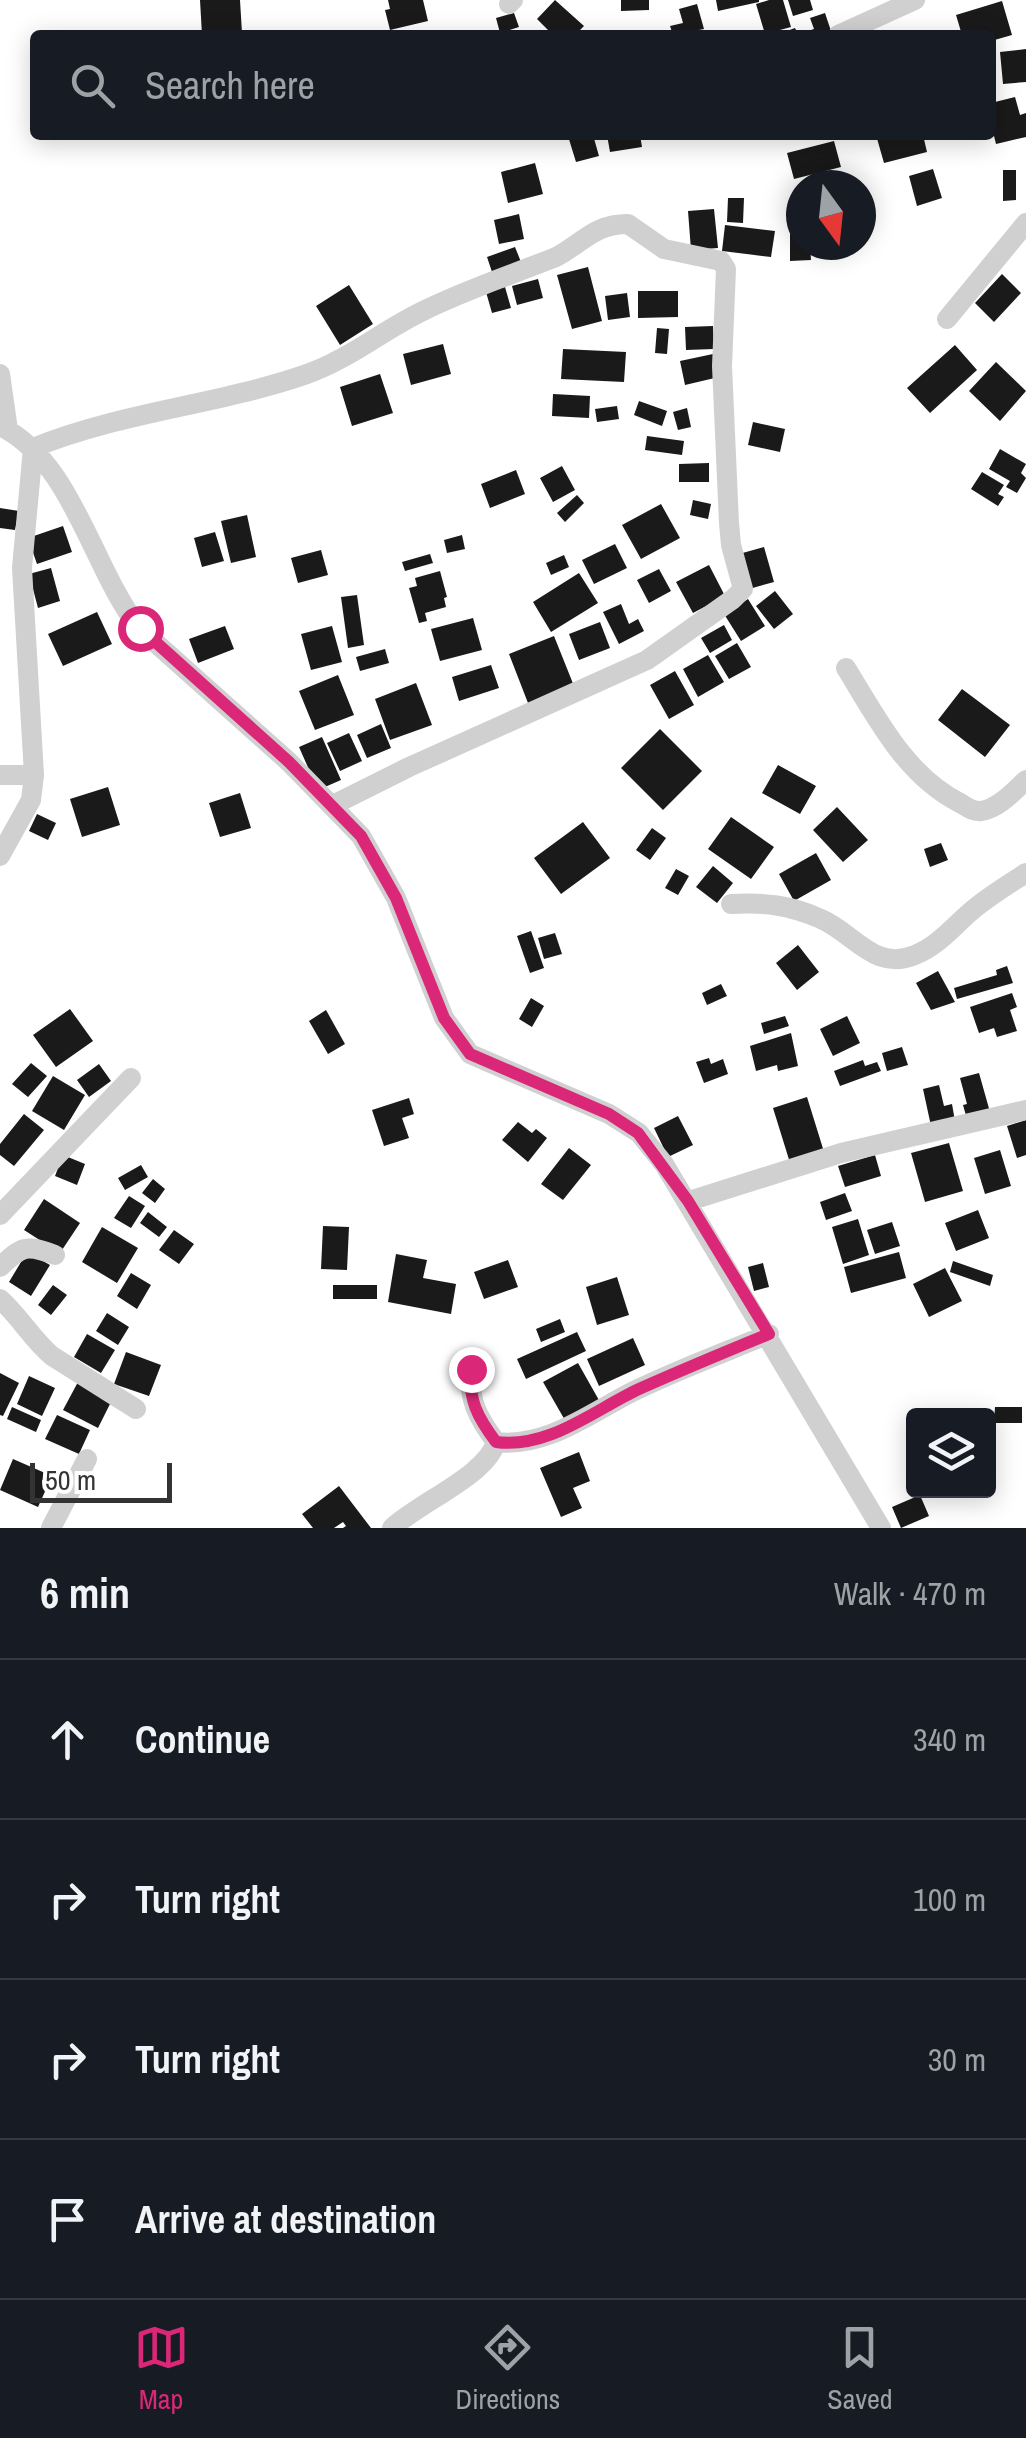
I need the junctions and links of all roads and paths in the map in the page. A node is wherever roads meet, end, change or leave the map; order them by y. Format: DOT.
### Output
graph roads {
  1 [pos="915,0"];
  2 [pos="849,30"];
  3 [pos="1026,222"];
  4 [pos="947,318"];
  5 [pos="0,374"];
  6 [pos="4,428"];
  7 [pos="33,448"];
  8 [pos="846,668"];
  9 [pos="0,775"];
  10 [pos="34,775"];
  11 [pos="1026,780"];
  12 [pos="333,805"];
  13 [pos="0,856"];
  14 [pos="1026,874"];
  15 [pos="731,904"];
  16 [pos="131,1078"];
  17 [pos="1026,1110"];
  18 [pos="688,1201"];
  19 [pos="0,1215"];
  20 [pos="55,1254"];
  21 [pos="0,1267"];
  22 [pos="0,1299"];
  23 [pos="769,1334"];
  24 [pos="471,1369"];
  25 [pos="136,1409"];
  26 [pos="496,1442"];
  27 [pos="87,1459"];
  28 [pos="51,1528"];
  29 [pos="392,1528"];
  30 [pos="882,1528"];
  1 -- 2 [label="street"];
  3 -- 4 [label="street"];
  5 -- 6 [label="street"];
  6 -- 7 [label="street"];
  7 -- 10 [label="street"];
  7 -- 12 [label="street"];
  7 -- 12 [label="street"];
  8 -- 11 [label="street"];
  9 -- 10 [label="street"];
  10 -- 13 [label="street"];
  12 -- 18 [label="street"];
  14 -- 15 [label="street"];
  16 -- 19 [label="street"];
  17 -- 18 [label="street"];
  18 -- 23 [label="street"];
  20 -- 21 [label="street"];
  22 -- 25 [label="street"];
  23 -- 26 [label="street"];
  23 -- 30 [label="street"];
  24 -- 26 [label="street"];
  26 -- 29 [label="street"];
  27 -- 28 [label="street"];
}
